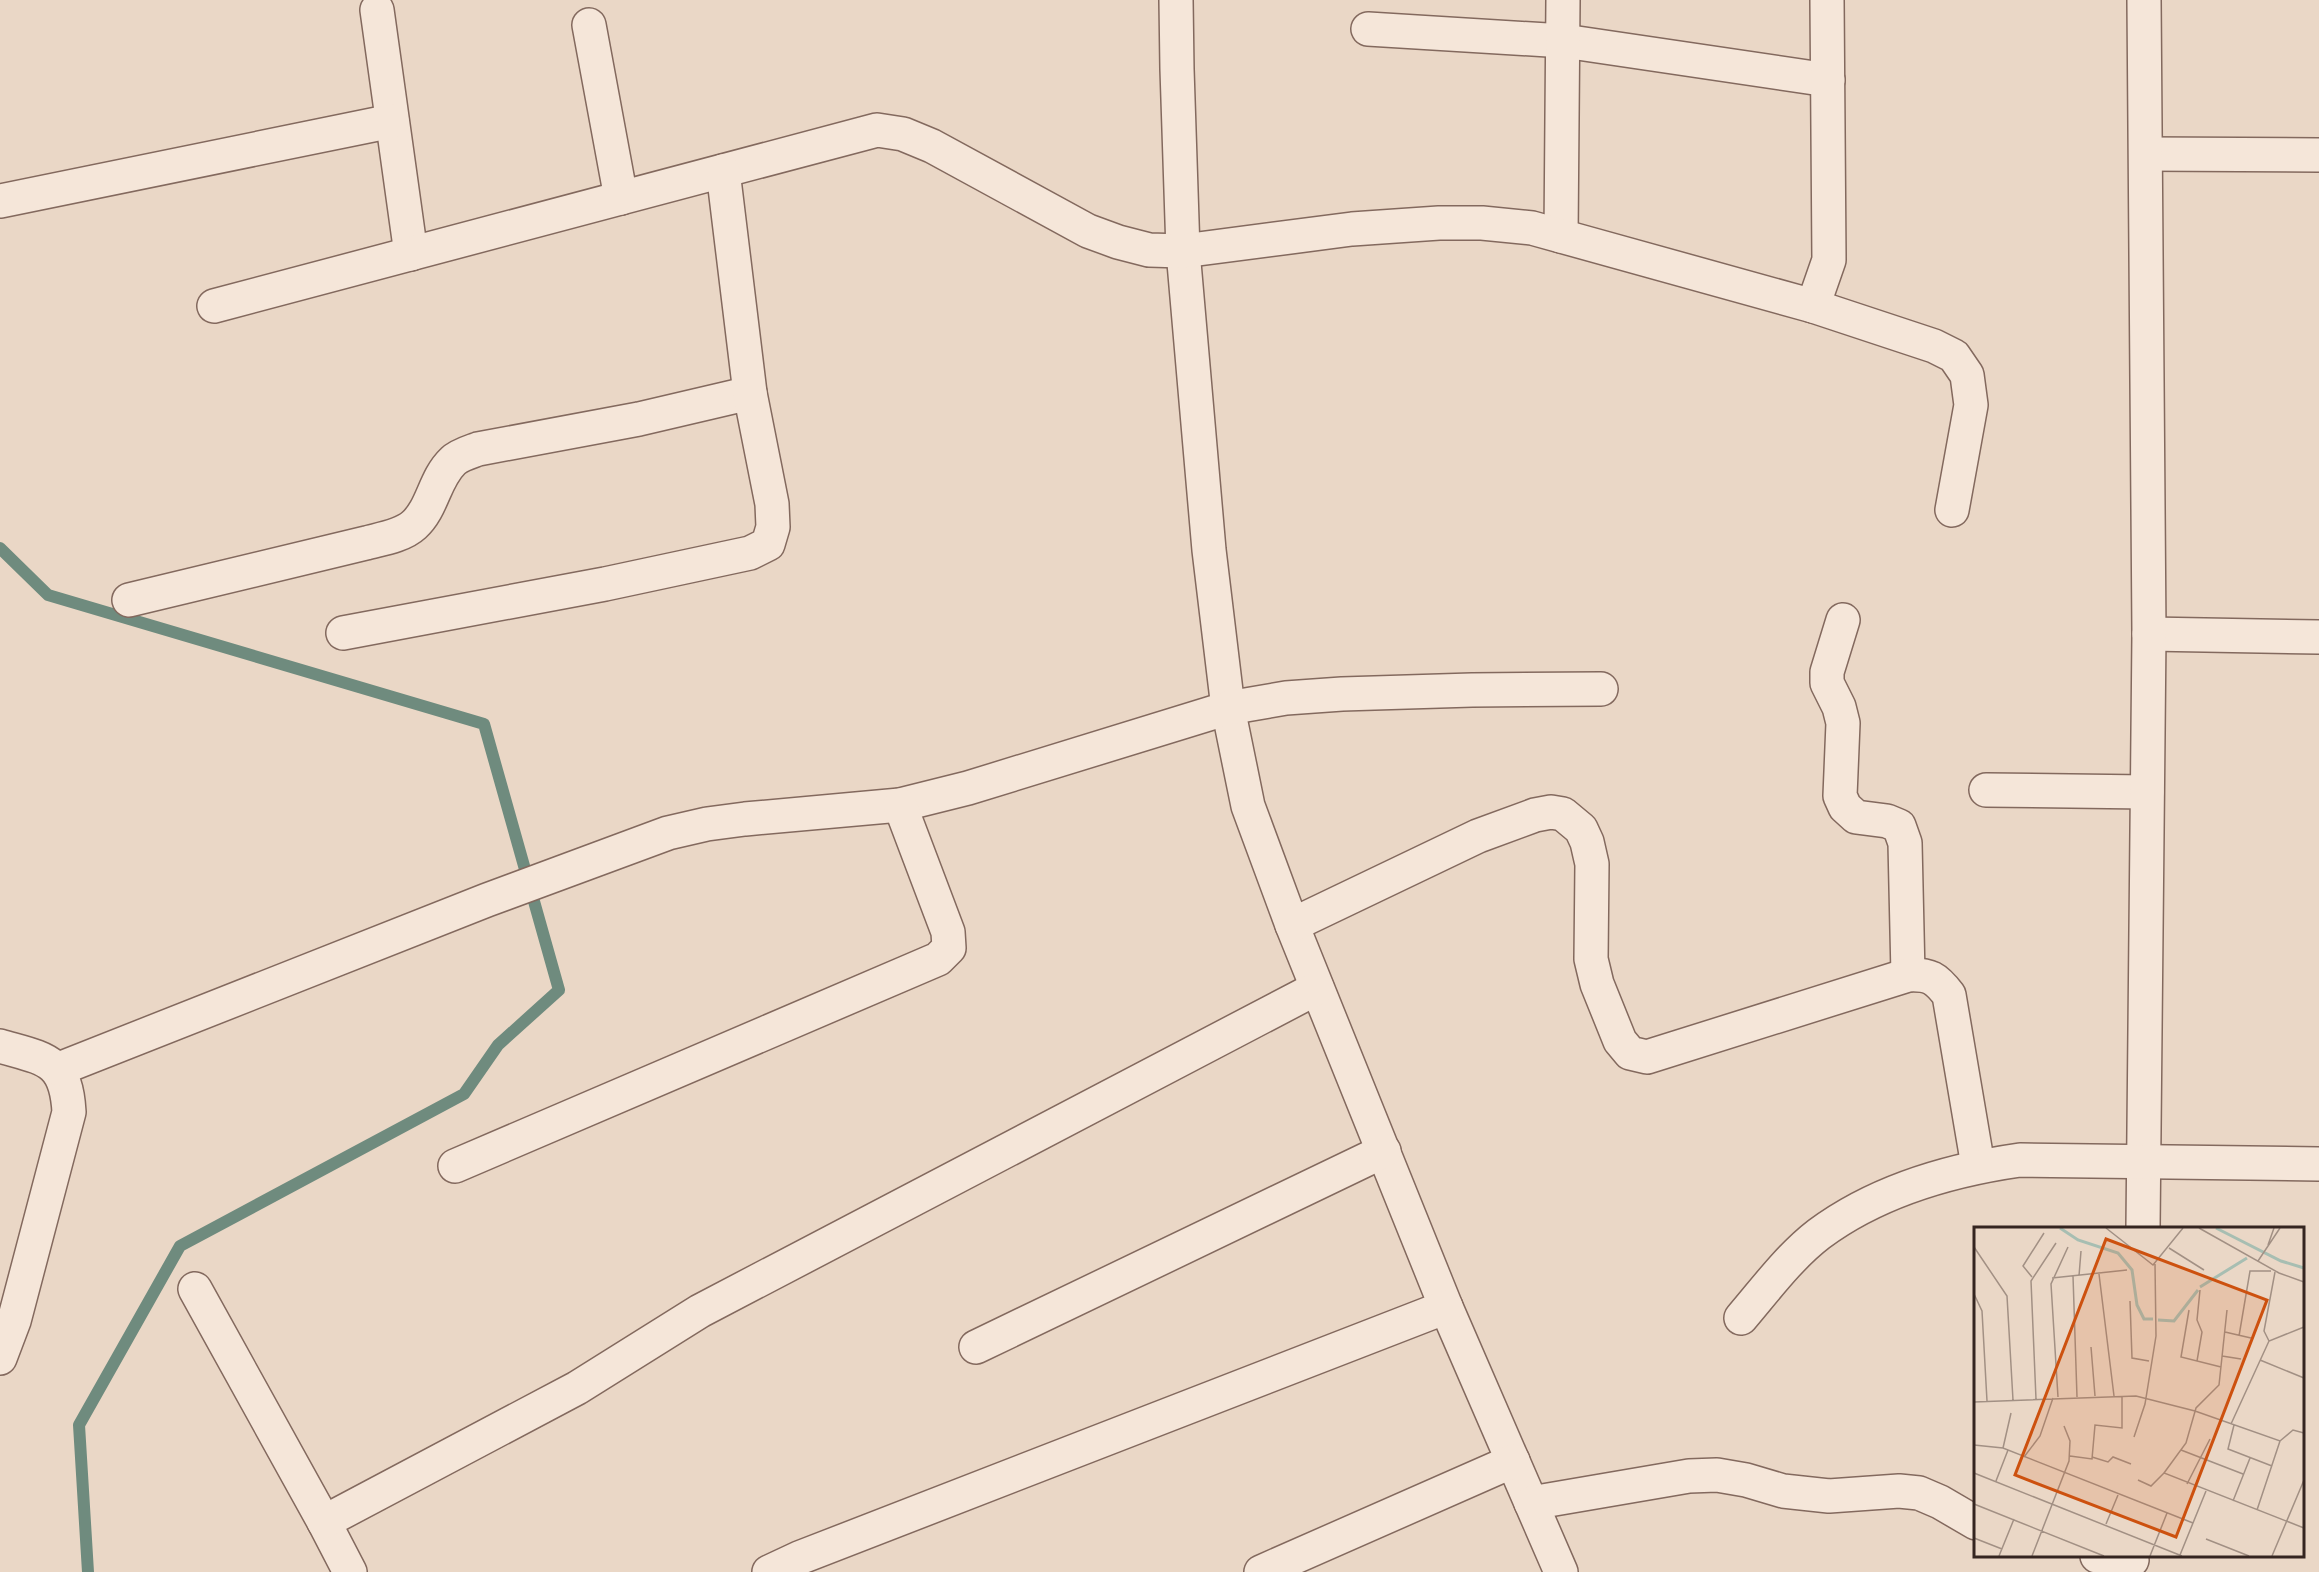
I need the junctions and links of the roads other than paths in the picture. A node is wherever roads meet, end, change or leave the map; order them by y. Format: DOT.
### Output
graph roads {
  1 [pos="1176,0"];
  2 [pos="1563,0"];
  3 [pos="1827,0"];
  4 [pos="2144,0"];
  5 [pos="377,10"];
  6 [pos="589,25"];
  7 [pos="1368,29"];
  8 [pos="1564,41"];
  9 [pos="1828,80"];
  10 [pos="392,121"];
  11 [pos="2146,154"];
  12 [pos="2319,155"];
  13 [pos="723,171"];
  14 [pos="621,198"];
  15 [pos="0,201"];
  16 [pos="1561,236"];
  17 [pos="1183,251"];
  18 [pos="411,254"];
  19 [pos="214,306"];
  20 [pos="1813,306"];
  21 [pos="750,393"];
  22 [pos="1952,510"];
  23 [pos="129,600"];
  24 [pos="1843,620"];
  25 [pos="343,633"];
  26 [pos="2149,634"];
  27 [pos="2319,637"];
  28 [pos="1601,689"];
  29 [pos="1228,708"];
  30 [pos="1986,790"];
  31 [pos="2147,792"];
  32 [pos="900,805"];
  33 [pos="1292,925"];
  34 [pos="1908,975"];
  35 [pos="1317,988"];
  36 [pos="0,1046"];
  37 [pos="58,1069"];
  38 [pos="1383,1151"];
  39 [pos="2143,1163"];
  40 [pos="2319,1164"];
  41 [pos="456,1166"];
  42 [pos="1978,1166"];
  43 [pos="2143,1227"];
  44 [pos="195,1289"];
  45 [pos="1446,1307"];
  46 [pos="1741,1318"];
  47 [pos="976,1347"];
  48 [pos="0,1358"];
  49 [pos="1513,1461"];
  50 [pos="1531,1503"];
  51 [pos="1974,1521"];
  52 [pos="324,1522"];
  53 [pos="2103,1557"];
  54 [pos="2132,1562"];
  55 [pos="350,1572"];
  56 [pos="769,1572"];
  57 [pos="1261,1572"];
  58 [pos="1561,1572"];
  1 -- 17 [label="street"];
  2 -- 8 [label="street"];
  3 -- 9 [label="street"];
  4 -- 11 [label="street"];
  5 -- 10 [label="street"];
  6 -- 14 [label="street"];
  7 -- 8 [label="street"];
  8 -- 9 [label="street"];
  8 -- 16 [label="street"];
  9 -- 20 [label="street"];
  10 -- 15 [label="street"];
  10 -- 18 [label="street"];
  11 -- 12 [label="street"];
  11 -- 26 [label="street"];
  13 -- 14 [label="street"];
  13 -- 17 [label="street"];
  13 -- 21 [label="street"];
  14 -- 18 [label="street"];
  16 -- 17 [label="street"];
  16 -- 20 [label="street"];
  17 -- 29 [label="street"];
  18 -- 19 [label="street"];
  20 -- 22 [label="street"];
  21 -- 23 [label="street"];
  21 -- 25 [label="street"];
  24 -- 34 [label="street"];
  26 -- 27 [label="street"];
  26 -- 31 [label="street"];
  28 -- 29 [label="street"];
  29 -- 32 [label="street"];
  29 -- 33 [label="street"];
  30 -- 31 [label="street"];
  31 -- 39 [label="street"];
  32 -- 37 [label="street"];
  32 -- 41 [label="street"];
  33 -- 34 [label="street"];
  33 -- 35 [label="street"];
  34 -- 42 [label="street"];
  35 -- 38 [label="street"];
  35 -- 52 [label="street"];
  36 -- 37 [label="street"];
  37 -- 48 [label="street"];
  38 -- 45 [label="street"];
  38 -- 47 [label="street"];
  39 -- 40 [label="street"];
  39 -- 42 [label="street"];
  39 -- 43 [label="street"];
  42 -- 46 [label="street"];
  44 -- 52 [label="street"];
  45 -- 49 [label="street"];
  45 -- 56 [label="street"];
  49 -- 50 [label="street"];
  49 -- 57 [label="street"];
  50 -- 51 [label="street"];
  50 -- 58 [label="street"];
  52 -- 55 [label="street"];
  53 -- 54 [label="street"];
}
